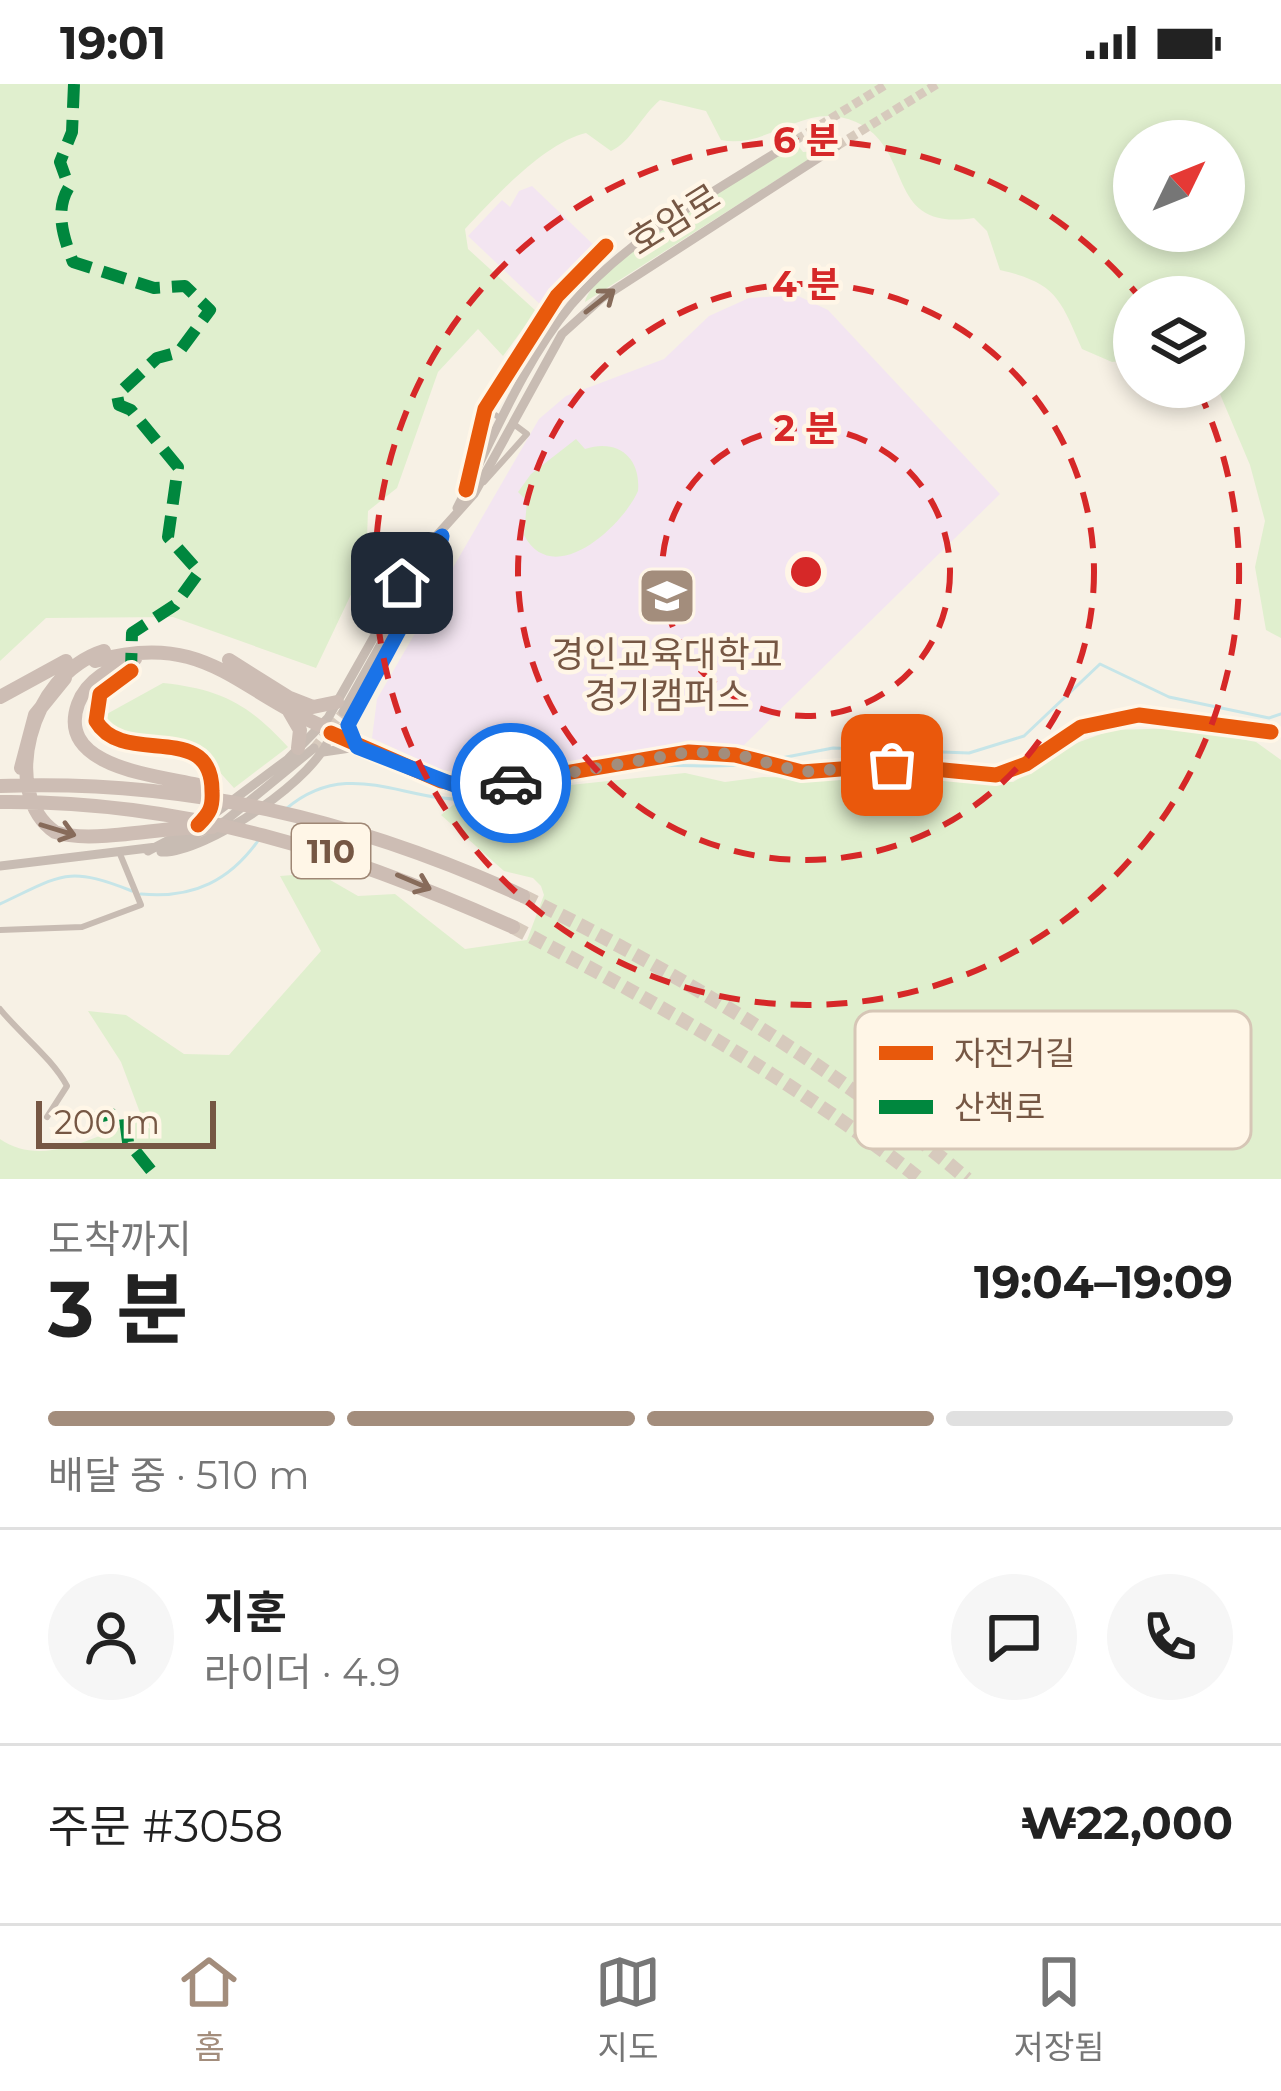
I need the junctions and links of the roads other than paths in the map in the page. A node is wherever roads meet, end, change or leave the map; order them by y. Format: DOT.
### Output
graph roads {
  1 [pos="796,140"];
  2 [pos="837,146"];
  3 [pos="606,246"];
  4 [pos="484,409"];
  5 [pos="496,416"];
  6 [pos="515,425"];
  7 [pos="470,492"];
  8 [pos="442,536"];
  9 [pos="104,651"];
  10 [pos="152,654"];
  11 [pos="131,671"];
  12 [pos="0,698"];
  13 [pos="288,702"];
  14 [pos="337,708"];
  15 [pos="16,717"];
  16 [pos="348,724"];
  17 [pos="327,729"];
  18 [pos="1270,732"];
  19 [pos="357,747"];
  20 [pos="312,750"];
  21 [pos="5,758"];
  22 [pos="21,768"];
  23 [pos="0,785"];
  24 [pos="187,787"];
  25 [pos="0,802"];
  26 [pos="199,825"];
  27 [pos="256,830"];
  28 [pos="148,851"];
  29 [pos="120,854"];
  30 [pos="0,866"];
  31 [pos="523,896"];
  32 [pos="513,927"];
  33 [pos="0,930"];
  34 [pos="0,1009"];
  35 [pos="47,1118"];
  1 -- 7 [label="main road, 호암로"];
  7 -- 2 [label="main road, 호암로, one-way"];
  3 -- 4 [label="street"];
  4 -- 5 [label="street"];
  4 -- 7 [label="street"];
  6 -- 7 [label="street"];
  7 -- 8 [label="main road, 호암로"];
  8 -- 14 [label="main road, 호암로"];
  8 -- 16 [label="main road, 호암로"];
  9 -- 12 [label="highway"];
  9 -- 13 [label="highway"];
  9 -- 15 [label="highway"];
  10 -- 13 [label="highway"];
  10 -- 22 [label="highway"];
  10 -- 24 [label="highway"];
  11 -- 26 [label="street"];
  13 -- 14 [label="highway"];
  13 -- 17 [label="highway"];
  13 -- 20 [label="highway"];
  14 -- 16 [label="main road"];
  14 -- 17 [label="main road, 호암로"];
  16 -- 17 [label="main road"];
  16 -- 19 [label="main road"];
  17 -- 19 [label="street"];
  17 -- 20 [label="main road"];
  17 -- 20 [label="main road"];
  18 -- 19 [label="street"];
  19 -- 20 [label="main road"];
  20 -- 26 [label="main road"];
  20 -- 28 [label="main road"];
  21 -- 27 [label="highway, one-way"];
  23 -- 24 [label="highway, 110"];
  24 -- 31 [label="highway, 110"];
  25 -- 27 [label="highway, 110"];
  26 -- 28 [label="main road"];
  27 -- 32 [label="highway, 110, one-way"];
  28 -- 29 [label="main road"];
  29 -- 30 [label="main road"];
  29 -- 33 [label="street"];
  34 -- 35 [label="street"];
}
